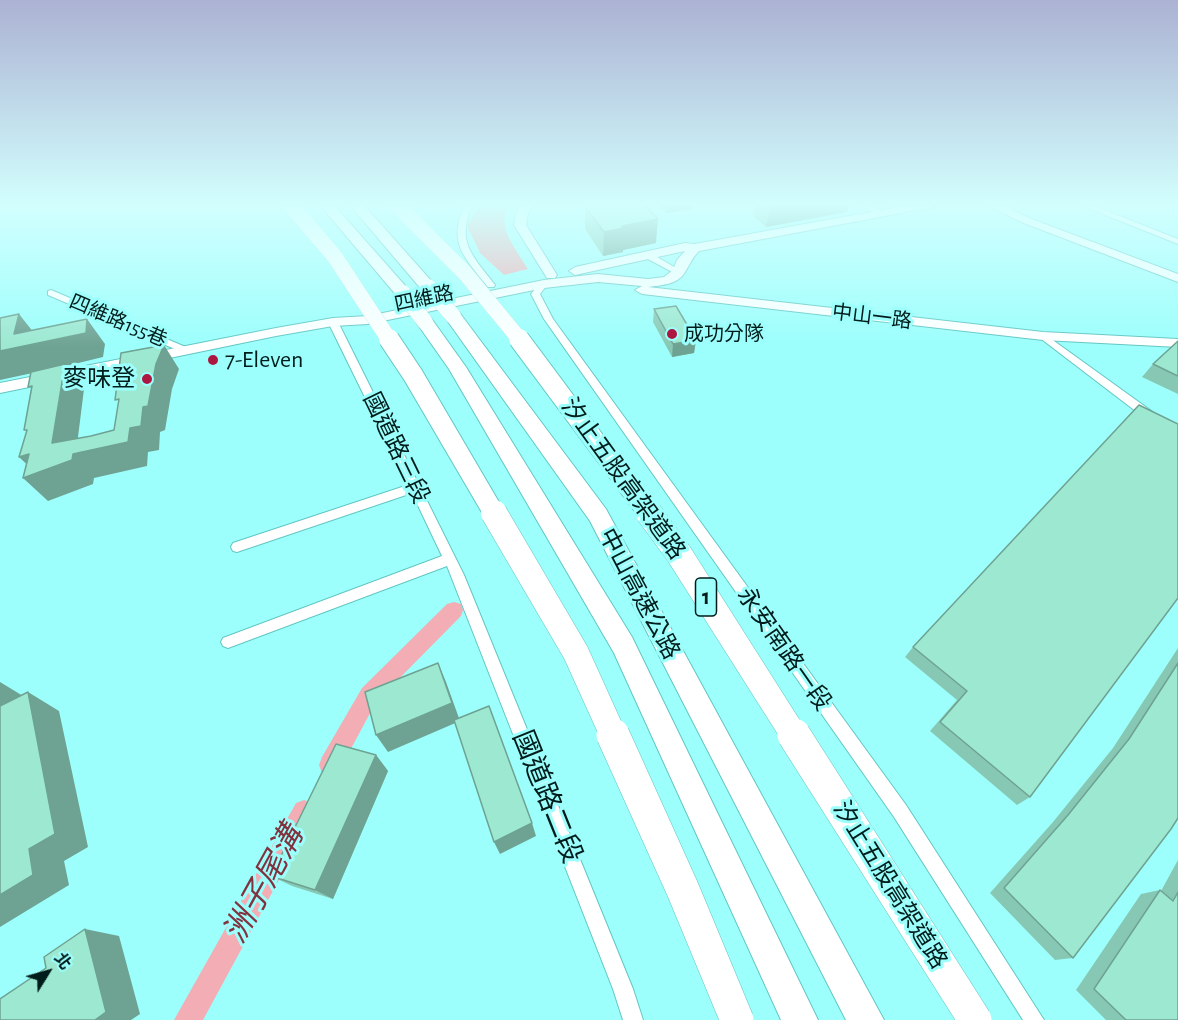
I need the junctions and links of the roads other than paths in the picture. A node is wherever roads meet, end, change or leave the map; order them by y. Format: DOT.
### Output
graph roads {
  1 [pos="330,252"];
  2 [pos="367,252"];
  3 [pos="397,252"];
  4 [pos="444,252"];
  5 [pos="466,252"];
  6 [pos="534,252"];
  7 [pos="667,252"];
  8 [pos="691,252"];
  9 [pos="1107,252"];
  10 [pos="649,256"];
  11 [pos="680,272"];
  12 [pos="1178,279"];
  13 [pos="548,280"];
  14 [pos="566,282"];
  15 [pos="491,285"];
  16 [pos="51,293"];
  17 [pos="333,322"];
  18 [pos="1044,336"];
  19 [pos="1178,336"];
  20 [pos="1178,343"];
  21 [pos="185,350"];
  22 [pos="0,388"];
  23 [pos="1160,424"];
  24 [pos="416,487"];
  25 [pos="237,547"];
  26 [pos="450,559"];
  27 [pos="458,575"];
  28 [pos="228,642"];
  29 [pos="633,1020"];
  30 [pos="737,1020"];
  31 [pos="800,1020"];
  32 [pos="866,1020"];
  33 [pos="975,1020"];
  34 [pos="1034,1020"];
  1 -- 30 [label="highway, bridge"];
  2 -- 31 [label="highway, 中山高速公路, bridge"];
  3 -- 32 [label="highway, 中山高速公路, bridge"];
  4 -- 33 [label="highway, 汐止五股高架道路 / 1, bridge"];
  5 -- 15 [label="street"];
  6 -- 13 [label="street"];
  7 -- 10 [label="street"];
  8 -- 11 [label="street"];
  9 -- 12 [label="street"];
  10 -- 11 [label="street"];
  10 -- 13 [label="street"];
  11 -- 14 [label="street, 中山一路"];
  11 -- 19 [label="street, 中山一路"];
  13 -- 14 [label="street, 中山一路"];
  13 -- 15 [label="street, 四維路"];
  13 -- 17 [label="street, 四維路"];
  13 -- 34 [label="street, 永安南路一段"];
  14 -- 18 [label="street, 中山一路"];
  15 -- 17 [label="street, 四維路"];
  16 -- 21 [label="street, 四維路155巷"];
  17 -- 21 [label="street, 四維路"];
  17 -- 24 [label="street, 國道路三段"];
  18 -- 20 [label="street, 中山一路"];
  18 -- 23 [label="street"];
  21 -- 22 [label="street, 四維路"];
  24 -- 25 [label="street"];
  24 -- 26 [label="street, 國道路三段"];
  26 -- 27 [label="street, 國道路三段"];
  26 -- 28 [label="street"];
  27 -- 29 [label="street, 國道路二段"];
}
